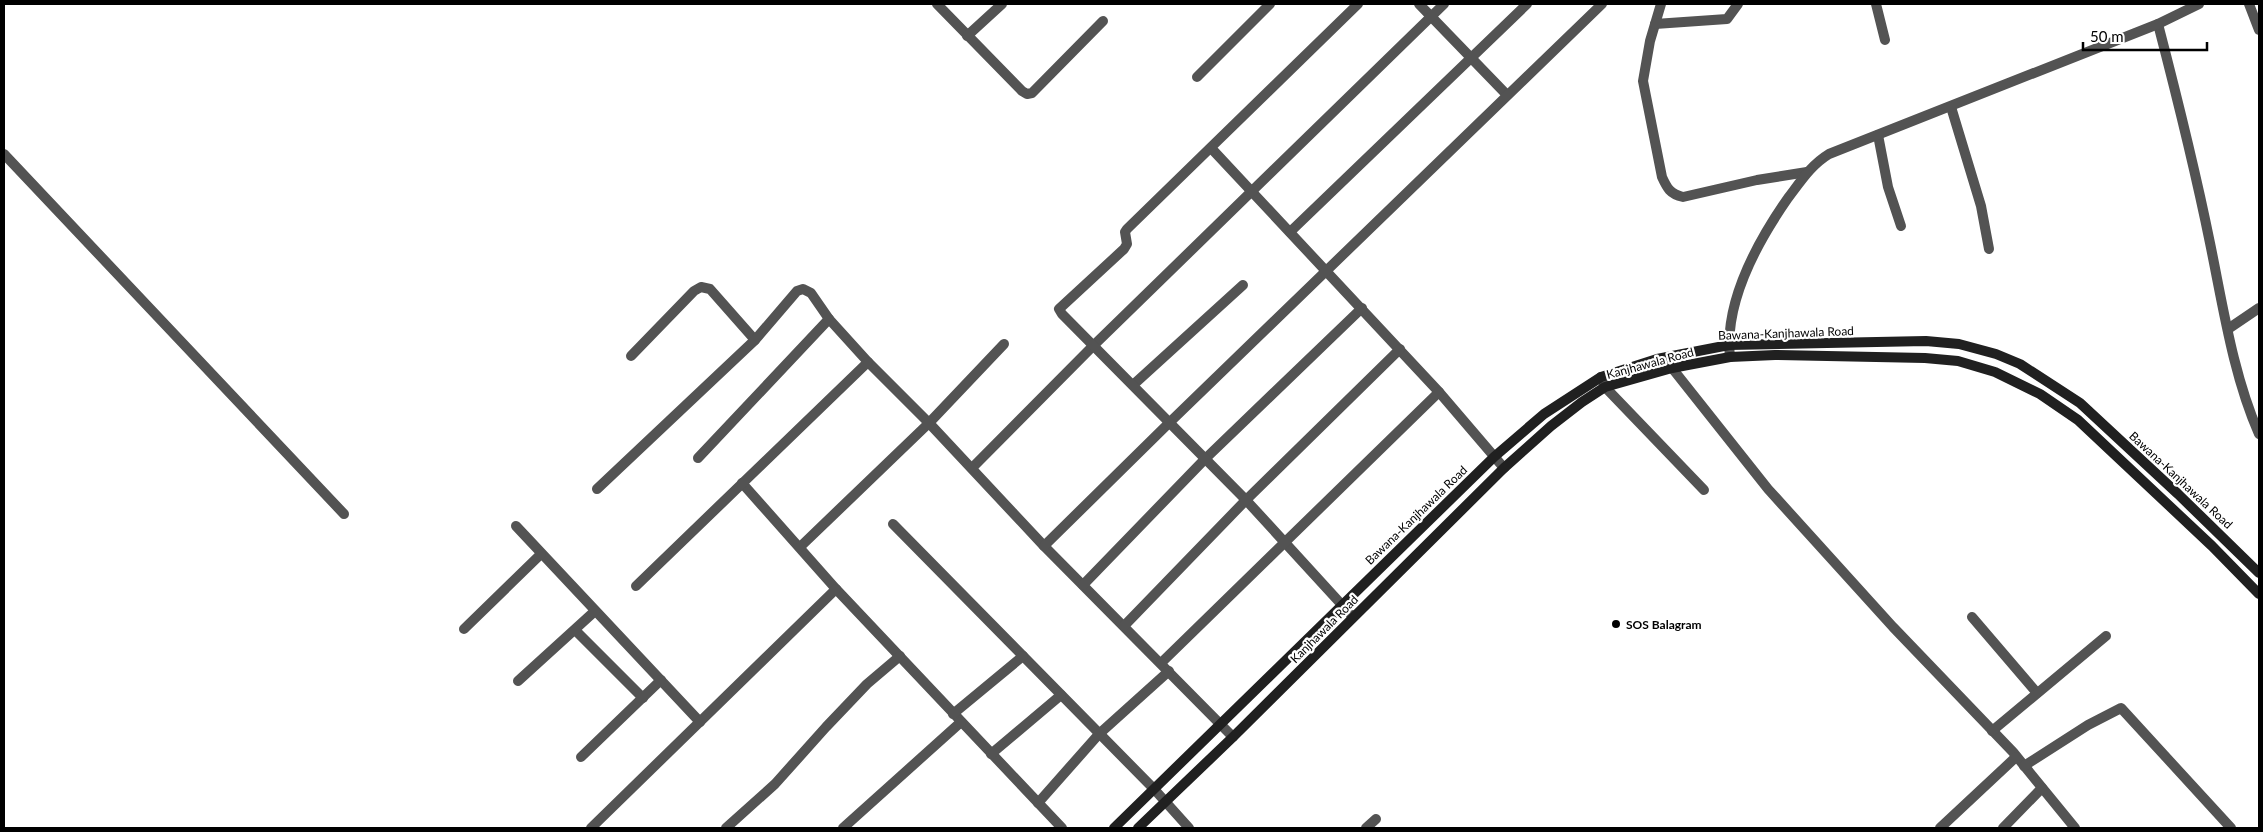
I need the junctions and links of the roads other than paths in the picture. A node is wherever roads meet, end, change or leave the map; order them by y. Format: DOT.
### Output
graph roads {
  1 [pos="936,4"];
  2 [pos="1002,4"];
  3 [pos="1270,4"];
  4 [pos="1358,4"];
  5 [pos="1420,4"];
  6 [pos="1444,4"];
  7 [pos="1527,4"];
  8 [pos="1602,4"];
  9 [pos="1661,4"];
  10 [pos="1738,4"];
  11 [pos="1876,4"];
  12 [pos="2199,4"];
  13 [pos="2254,9"];
  14 [pos="1431,16"];
  15 [pos="1103,21"];
  16 [pos="1655,24"];
  17 [pos="2158,24"];
  18 [pos="2259,30"];
  19 [pos="967,36"];
  20 [pos="1886,40"];
  21 [pos="1471,57"];
  22 [pos="1197,77"];
  23 [pos="1507,95"];
  24 [pos="1951,107"];
  25 [pos="1878,135"];
  26 [pos="1211,148"];
  27 [pos="4,154"];
  28 [pos="1807,172"];
  29 [pos="1252,191"];
  30 [pos="1901,226"];
  31 [pos="1290,232"];
  32 [pos="1989,249"];
  33 [pos="1326,271"];
  34 [pos="1243,286"];
  35 [pos="1362,308"];
  36 [pos="2259,308"];
  37 [pos="829,319"];
  38 [pos="2228,330"];
  39 [pos="755,340"];
  40 [pos="1004,344"];
  41 [pos="1729,345"];
  42 [pos="1092,346"];
  43 [pos="1400,349"];
  44 [pos="631,356"];
  45 [pos="1730,356"];
  46 [pos="1667,357"];
  47 [pos="868,362"];
  48 [pos="1672,368"];
  49 [pos="1601,377"];
  50 [pos="1133,385"];
  51 [pos="1606,387"];
  52 [pos="1439,392"];
  53 [pos="2094,416"];
  54 [pos="1170,422"];
  55 [pos="929,423"];
  56 [pos="2085,426"];
  57 [pos="2259,434"];
  58 [pos="1494,456"];
  59 [pos="698,458"];
  60 [pos="1206,459"];
  61 [pos="972,468"];
  62 [pos="1504,468"];
  63 [pos="742,483"];
  64 [pos="597,489"];
  65 [pos="1704,490"];
  66 [pos="2178,494"];
  67 [pos="1246,500"];
  68 [pos="2168,504"];
  69 [pos="344,514"];
  70 [pos="893,524"];
  71 [pos="516,526"];
  72 [pos="1284,542"];
  73 [pos="1044,546"];
  74 [pos="800,547"];
  75 [pos="2237,551"];
  76 [pos="542,554"];
  77 [pos="2227,561"];
  78 [pos="2259,573"];
  79 [pos="1084,585"];
  80 [pos="636,586"];
  81 [pos="836,589"];
  82 [pos="2259,594"];
  83 [pos="1341,604"];
  84 [pos="595,610"];
  85 [pos="1353,617"];
  86 [pos="1972,617"];
  87 [pos="1124,626"];
  88 [pos="464,629"];
  89 [pos="574,630"];
  90 [pos="2106,636"];
  91 [pos="900,656"];
  92 [pos="1023,656"];
  93 [pos="1161,662"];
  94 [pos="1170,671"];
  95 [pos="661,680"];
  96 [pos="518,681"];
  97 [pos="2037,693"];
  98 [pos="1061,695"];
  99 [pos="643,698"];
  100 [pos="953,714"];
  101 [pos="700,722"];
  102 [pos="961,722"];
  103 [pos="1221,725"];
  104 [pos="1992,730"];
  105 [pos="1100,734"];
  106 [pos="1234,737"];
  107 [pos="992,754"];
  108 [pos="581,757"];
  109 [pos="2016,757"];
  110 [pos="2024,766"];
  111 [pos="2042,788"];
  112 [pos="1154,789"];
  113 [pos="1165,802"];
  114 [pos="1038,803"];
  115 [pos="1376,819"];
  116 [pos="591,828"];
  117 [pos="726,828"];
  118 [pos="843,828"];
  119 [pos="1062,828"];
  120 [pos="1114,828"];
  121 [pos="1138,828"];
  122 [pos="1189,828"];
  123 [pos="1366,828"];
  124 [pos="1940,828"];
  125 [pos="2004,828"];
  126 [pos="2076,828"];
  127 [pos="2231,828"];
  1 -- 19 [label="street"];
  2 -- 19 [label="street"];
  3 -- 22 [label="street"];
  4 -- 26 [label="street"];
  5 -- 14 [label="street"];
  6 -- 14 [label="street"];
  7 -- 21 [label="street"];
  8 -- 23 [label="street"];
  9 -- 16 [label="street"];
  10 -- 16 [label="street"];
  11 -- 20 [label="street"];
  12 -- 17 [label="street"];
  13 -- 18 [label="street"];
  14 -- 21 [label="street"];
  14 -- 29 [label="street"];
  15 -- 19 [label="street"];
  16 -- 28 [label="street"];
  17 -- 24 [label="street"];
  17 -- 38 [label="street"];
  21 -- 23 [label="street"];
  21 -- 31 [label="street"];
  23 -- 33 [label="street"];
  24 -- 25 [label="street"];
  24 -- 32 [label="street"];
  25 -- 28 [label="street"];
  25 -- 30 [label="street"];
  26 -- 29 [label="street"];
  26 -- 42 [label="street"];
  27 -- 69 [label="street"];
  28 -- 41 [label="street"];
  29 -- 31 [label="street"];
  29 -- 42 [label="street"];
  31 -- 33 [label="street"];
  33 -- 35 [label="street"];
  33 -- 54 [label="street"];
  34 -- 50 [label="street"];
  35 -- 43 [label="street"];
  35 -- 60 [label="street"];
  36 -- 38 [label="street"];
  37 -- 39 [label="street"];
  37 -- 47 [label="street"];
  37 -- 59 [label="street"];
  38 -- 57 [label="street"];
  39 -- 44 [label="street"];
  39 -- 64 [label="street"];
  40 -- 55 [label="street"];
  41 -- 45 [label="street"];
  41 -- 46 [label="main road, Bawana-Kanjhawala Road"];
  41 -- 53 [label="main road, Bawana-Kanjhawala Road"];
  42 -- 50 [label="street"];
  42 -- 61 [label="street"];
  43 -- 52 [label="street"];
  43 -- 67 [label="street"];
  45 -- 48 [label="main road, Kanjhawala Road"];
  45 -- 56 [label="main road, Kanjhawala Road"];
  46 -- 48 [label="street"];
  46 -- 49 [label="main road, Bawana-Kanjhawala Road"];
  47 -- 55 [label="street"];
  47 -- 63 [label="street"];
  48 -- 51 [label="main road, Kanjhawala Road"];
  48 -- 104 [label="street"];
  49 -- 51 [label="street"];
  49 -- 58 [label="main road, Bawana-Kanjhawala Road"];
  50 -- 54 [label="street"];
  51 -- 62 [label="main road, Kanjhawala Road"];
  51 -- 65 [label="street"];
  52 -- 58 [label="street"];
  52 -- 72 [label="street"];
  53 -- 56 [label="main road"];
  53 -- 66 [label="main road, Bawana-Kanjhawala Road"];
  54 -- 60 [label="street"];
  54 -- 73 [label="street"];
  55 -- 61 [label="street"];
  55 -- 74 [label="street"];
  56 -- 68 [label="main road, Kanjhawala Road"];
  58 -- 62 [label="street"];
  58 -- 83 [label="main road, Bawana-Kanjhawala Road"];
  60 -- 67 [label="street"];
  60 -- 79 [label="street"];
  61 -- 73 [label="street"];
  62 -- 85 [label="main road, Kanjhawala Road"];
  63 -- 74 [label="street"];
  63 -- 80 [label="street"];
  66 -- 68 [label="main road"];
  66 -- 75 [label="main road, Bawana-Kanjhawala Road"];
  67 -- 72 [label="street"];
  67 -- 87 [label="street"];
  68 -- 77 [label="main road, Kanjhawala Road"];
  70 -- 92 [label="street"];
  71 -- 76 [label="street"];
  72 -- 83 [label="street"];
  72 -- 93 [label="street"];
  73 -- 79 [label="street"];
  74 -- 81 [label="street"];
  75 -- 77 [label="main road"];
  75 -- 78 [label="main road, Bawana-Kanjhawala Road"];
  76 -- 84 [label="street"];
  76 -- 88 [label="street"];
  77 -- 82 [label="main road, Kanjhawala Road"];
  79 -- 87 [label="street"];
  81 -- 91 [label="street"];
  81 -- 101 [label="street"];
  83 -- 85 [label="street"];
  83 -- 103 [label="main road, Bawana-Kanjhawala Road"];
  84 -- 89 [label="street"];
  84 -- 95 [label="street"];
  85 -- 106 [label="main road, Kanjhawala Road"];
  86 -- 97 [label="street"];
  87 -- 93 [label="street"];
  89 -- 96 [label="street"];
  89 -- 99 [label="street"];
  90 -- 97 [label="street"];
  91 -- 100 [label="street"];
  91 -- 117 [label="street"];
  92 -- 98 [label="street"];
  92 -- 100 [label="street"];
  93 -- 94 [label="street"];
  94 -- 103 [label="street"];
  94 -- 105 [label="street"];
  95 -- 99 [label="street"];
  95 -- 101 [label="street"];
  97 -- 104 [label="street"];
  98 -- 105 [label="street"];
  98 -- 107 [label="street"];
  99 -- 108 [label="street"];
  100 -- 102 [label="street"];
  101 -- 116 [label="street"];
  102 -- 107 [label="street"];
  102 -- 118 [label="street"];
  103 -- 106 [label="street"];
  103 -- 112 [label="main road, Bawana-Kanjhawala Road"];
  104 -- 109 [label="street"];
  105 -- 112 [label="street"];
  105 -- 114 [label="street"];
  106 -- 113 [label="main road, Kanjhawala Road"];
  107 -- 114 [label="street"];
  109 -- 110 [label="street"];
  109 -- 124 [label="street"];
  110 -- 111 [label="street"];
  110 -- 127 [label="street"];
  111 -- 125 [label="street"];
  111 -- 126 [label="street"];
  112 -- 113 [label="street"];
  112 -- 120 [label="main road, Bawana-Kanjhawala Road"];
  113 -- 121 [label="main road, Kanjhawala Road"];
  113 -- 122 [label="street"];
  114 -- 119 [label="street"];
  115 -- 123 [label="street"];
}
